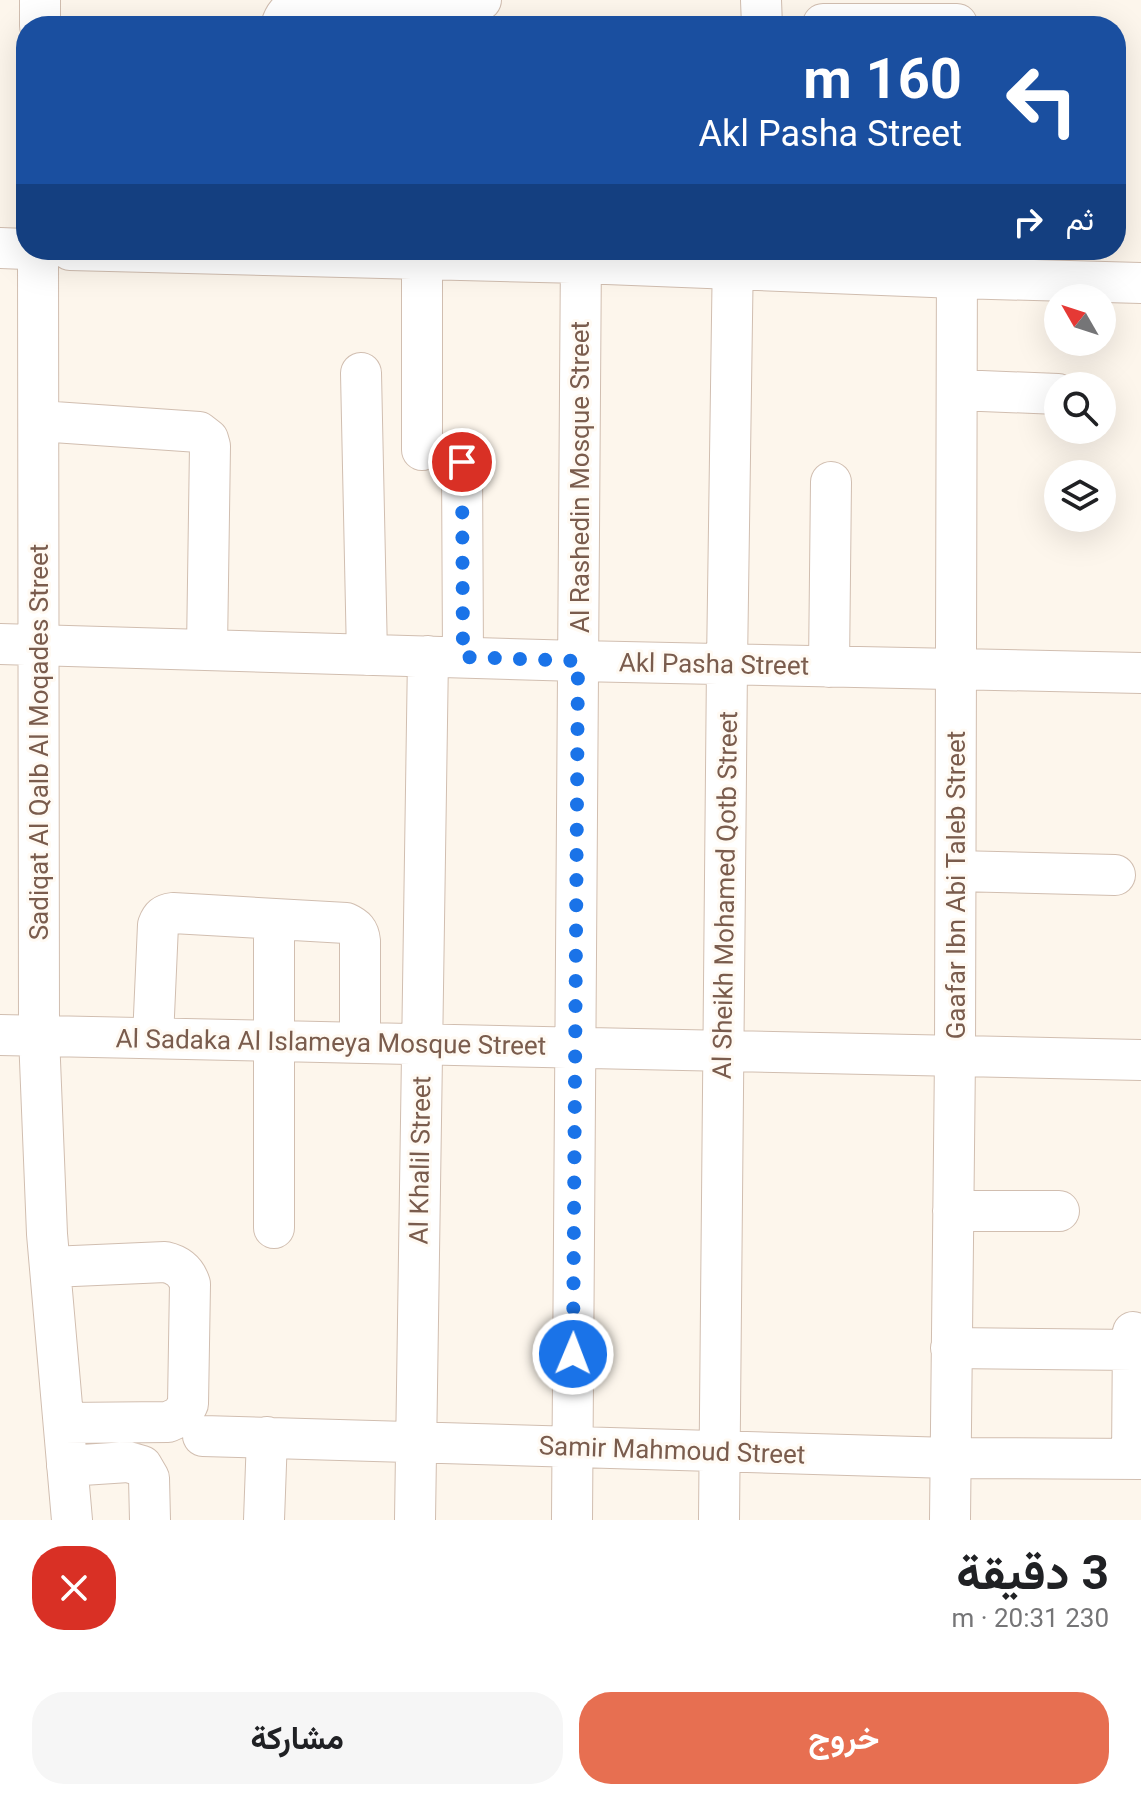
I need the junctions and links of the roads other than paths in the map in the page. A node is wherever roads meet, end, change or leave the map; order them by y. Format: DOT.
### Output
graph roads {
  1 [pos="481,0"];
  2 [pos="347,3"];
  3 [pos="284,16"];
  4 [pos="38,260"];
  5 [pos="422,260"];
  6 [pos="581,260"];
  7 [pos="733,260"];
  8 [pos="957,264"];
  9 [pos="1141,283"];
  10 [pos="361,373"];
  11 [pos="957,390"];
  12 [pos="1044,393"];
  13 [pos="39,421"];
  14 [pos="422,450"];
  15 [pos="462,462"];
  16 [pos="831,482"];
  17 [pos="0,644"];
  18 [pos="39,645"];
  19 [pos="207,649"];
  20 [pos="367,655"];
  21 [pos="446,657"];
  22 [pos="578,661"];
  23 [pos="727,664"];
  24 [pos="829,667"];
  25 [pos="956,670"];
  26 [pos="1141,673"];
  27 [pos="956,871"];
  28 [pos="1115,875"];
  29 [pos="274,919"];
  30 [pos="0,1035"];
  31 [pos="39,1036"];
  32 [pos="153,1038"];
  33 [pos="274,1041"];
  34 [pos="360,1043"];
  35 [pos="422,1044"];
  36 [pos="576,1048"];
  37 [pos="723,1051"];
  38 [pos="955,1056"];
  39 [pos="1141,1060"];
  40 [pos="953,1211"];
  41 [pos="1059,1211"];
  42 [pos="274,1228"];
  43 [pos="49,1251"];
  44 [pos="951,1348"];
  45 [pos="64,1423"];
  46 [pos="203,1436"];
  47 [pos="267,1437"];
  48 [pos="416,1442"];
  49 [pos="573,1446"];
  50 [pos="719,1452"];
  51 [pos="950,1458"];
  52 [pos="1136,1459"];
  53 [pos="67,1466"];
  54 [pos="72,1520"];
  55 [pos="150,1520"];
  56 [pos="264,1520"];
  57 [pos="415,1520"];
  58 [pos="572,1520"];
  59 [pos="719,1520"];
  60 [pos="950,1520"];
  1 -- 2 [label="street"];
  2 -- 3 [label="street"];
  4 -- 13 [label="street, Sadiqat Al Qalb Al Moqades Street"];
  5 -- 14 [label="street"];
  6 -- 22 [label="street, Al Rashedin Mosque Street"];
  7 -- 8 [label="street"];
  7 -- 23 [label="street, Al Sheikh Mohamed Qotb Street"];
  8 -- 9 [label="street"];
  8 -- 11 [label="street, Gaafar Ibn Abi Taleb Street"];
  10 -- 20 [label="street"];
  11 -- 12 [label="street"];
  11 -- 25 [label="street, Gaafar Ibn Abi Taleb Street"];
  13 -- 18 [label="street, Sadiqat Al Qalb Al Moqades Street"];
  13 -- 19 [label="street"];
  15 -- 21 [label="street, Al Khalil Street"];
  16 -- 24 [label="street"];
  17 -- 18 [label="street, Akl Pasha Street"];
  18 -- 19 [label="street, Akl Pasha Street"];
  18 -- 31 [label="street, Sadiqat Al Qalb Al Moqades Street"];
  19 -- 20 [label="street, Akl Pasha Street"];
  20 -- 21 [label="street, Akl Pasha Street"];
  21 -- 22 [label="street, Akl Pasha Street"];
  21 -- 35 [label="street, Al Khalil Street"];
  22 -- 23 [label="street, Akl Pasha Street"];
  22 -- 36 [label="street, Al Rashedin Mosque Street"];
  23 -- 24 [label="street, Akl Pasha Street"];
  23 -- 37 [label="street, Al Sheikh Mohamed Qotb Street"];
  24 -- 25 [label="street, Akl Pasha Street"];
  25 -- 26 [label="street, Akl Pasha Street"];
  25 -- 27 [label="street, Gaafar Ibn Abi Taleb Street"];
  27 -- 28 [label="street"];
  27 -- 38 [label="street, Gaafar Ibn Abi Taleb Street"];
  29 -- 32 [label="street"];
  29 -- 33 [label="street"];
  29 -- 34 [label="street"];
  30 -- 31 [label="street, Al Sadaka Al Islameya Mosque Street"];
  31 -- 32 [label="street, Al Sadaka Al Islameya Mosque Street"];
  31 -- 43 [label="street, Sadiqat Al Qalb Al Moqades Street"];
  32 -- 33 [label="street, Al Sadaka Al Islameya Mosque Street"];
  33 -- 34 [label="street, Al Sadaka Al Islameya Mosque Street"];
  33 -- 42 [label="street"];
  34 -- 35 [label="street, Al Sadaka Al Islameya Mosque Street"];
  35 -- 36 [label="street, Al Sadaka Al Islameya Mosque Street"];
  35 -- 48 [label="street, Al Khalil Street"];
  36 -- 37 [label="street, Al Sadaka Al Islameya Mosque Street"];
  36 -- 49 [label="street, Al Rashedin Mosque Street"];
  37 -- 38 [label="street, Al Sadaka Al Islameya Mosque Street"];
  37 -- 50 [label="street, Al Sheikh Mohamed Qotb Street"];
  38 -- 39 [label="street, Al Sadaka Al Islameya Mosque Street"];
  38 -- 40 [label="street, Gaafar Ibn Abi Taleb Street"];
  40 -- 41 [label="street"];
  40 -- 44 [label="street, Gaafar Ibn Abi Taleb Street"];
  43 -- 45 [label="street, Sadiqat Al Qalb Al Moqades Street"];
  43 -- 45 [label="street"];
  44 -- 51 [label="street, Gaafar Ibn Abi Taleb Street"];
  44 -- 52 [label="street"];
  45 -- 53 [label="street, Sadiqat Al Qalb Al Moqades Street"];
  46 -- 47 [label="street, Samir Mahmoud Street"];
  47 -- 48 [label="street, Samir Mahmoud Street"];
  47 -- 56 [label="street"];
  48 -- 49 [label="street, Samir Mahmoud Street"];
  48 -- 57 [label="street, Al Khalil Street"];
  49 -- 50 [label="street, Samir Mahmoud Street"];
  49 -- 58 [label="street, Al Rashedin Mosque Street"];
  50 -- 51 [label="street, Samir Mahmoud Street"];
  50 -- 59 [label="street, Al Sheikh Mohamed Qotb Street"];
  51 -- 52 [label="street, Samir Mahmoud Street"];
  51 -- 60 [label="street, Gaafar Ibn Abi Taleb Street"];
  53 -- 54 [label="street, Sadiqat Al Qalb Al Moqades Street"];
  53 -- 55 [label="street"];
}
